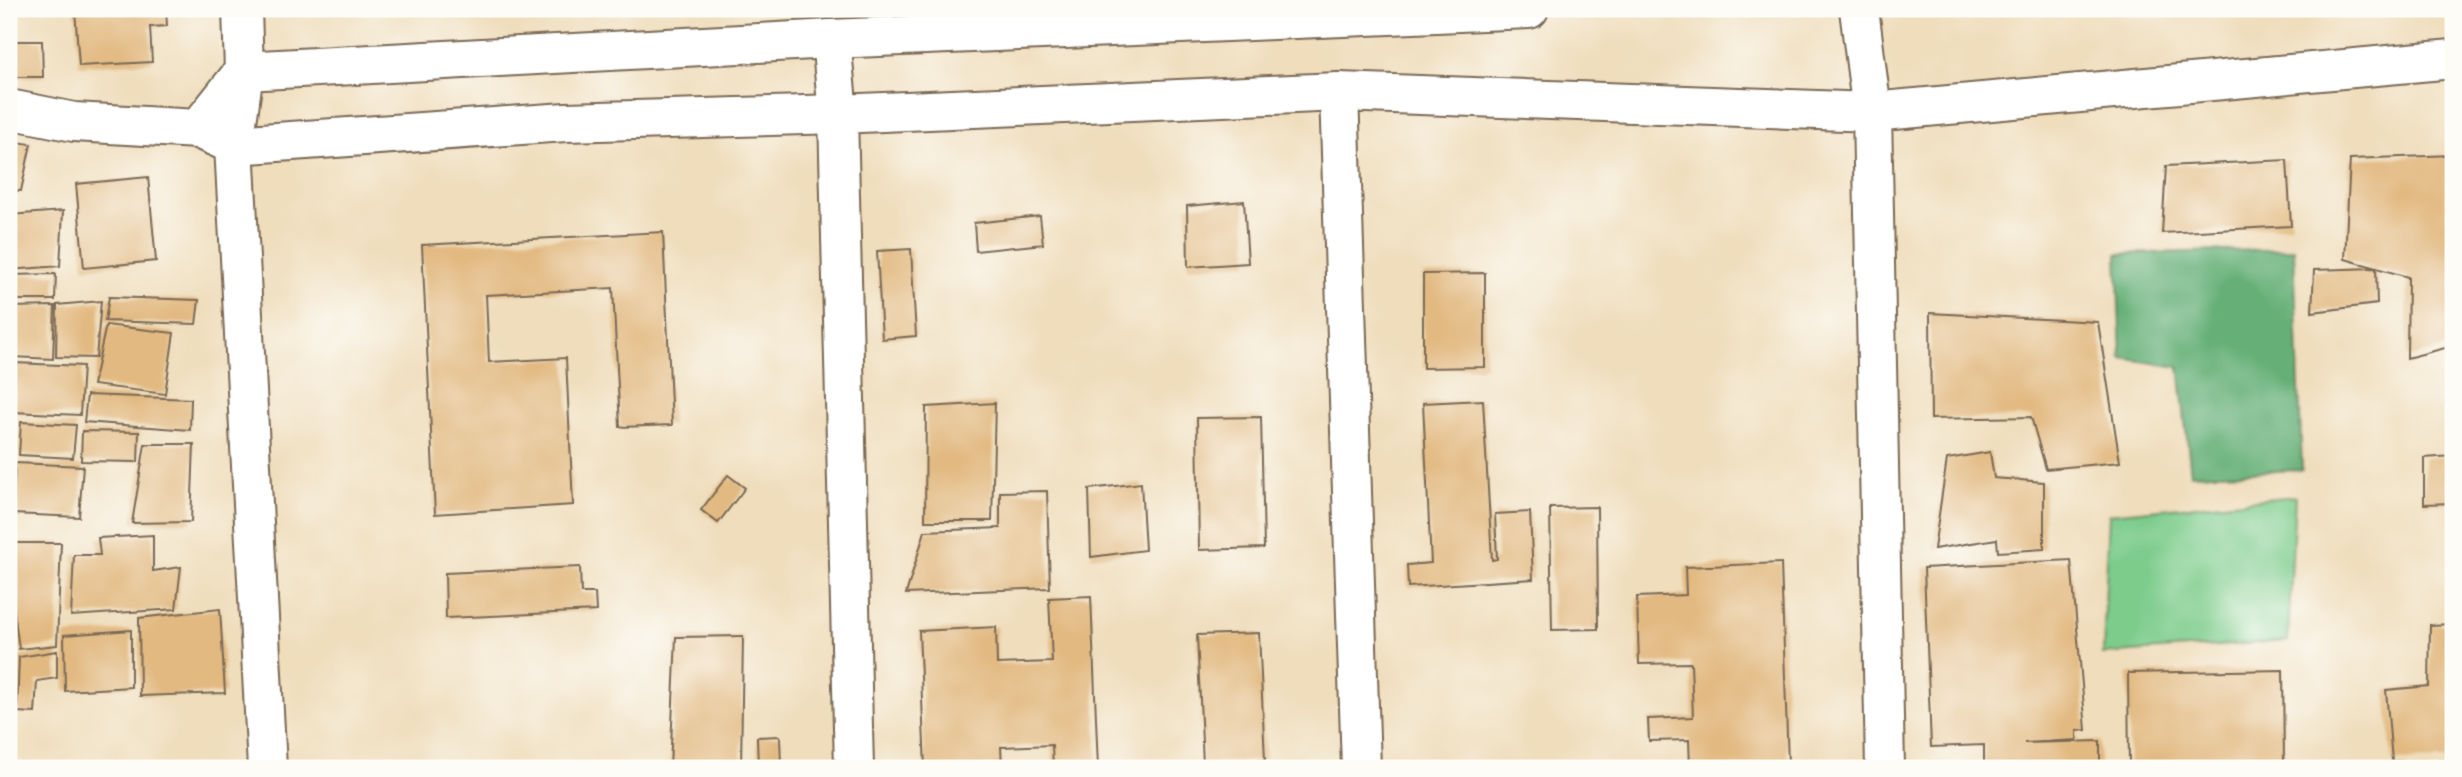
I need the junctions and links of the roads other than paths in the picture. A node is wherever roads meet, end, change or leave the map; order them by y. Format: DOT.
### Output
graph roads {
  1 [pos="242,9"];
  2 [pos="1529,9"];
  3 [pos="1859,9"];
  4 [pos="831,39"];
  5 [pos="2453,59"];
  6 [pos="244,71"];
  7 [pos="1339,92"];
  8 [pos="9,109"];
  9 [pos="1872,112"];
  10 [pos="838,114"];
  11 [pos="198,130"];
  12 [pos="234,145"];
  13 [pos="267,768"];
  14 [pos="854,768"];
  15 [pos="1361,768"];
  16 [pos="1885,768"];
  1 -- 6 [label="street"];
  2 -- 4 [label="street"];
  3 -- 9 [label="street"];
  4 -- 6 [label="street"];
  4 -- 10 [label="street"];
  5 -- 9 [label="street"];
  6 -- 11 [label="street"];
  6 -- 12 [label="street"];
  7 -- 9 [label="street"];
  7 -- 10 [label="street"];
  7 -- 15 [label="street"];
  8 -- 11 [label="street"];
  9 -- 16 [label="street"];
  10 -- 12 [label="street"];
  10 -- 14 [label="street"];
  11 -- 12 [label="street"];
  12 -- 13 [label="street"];
}
